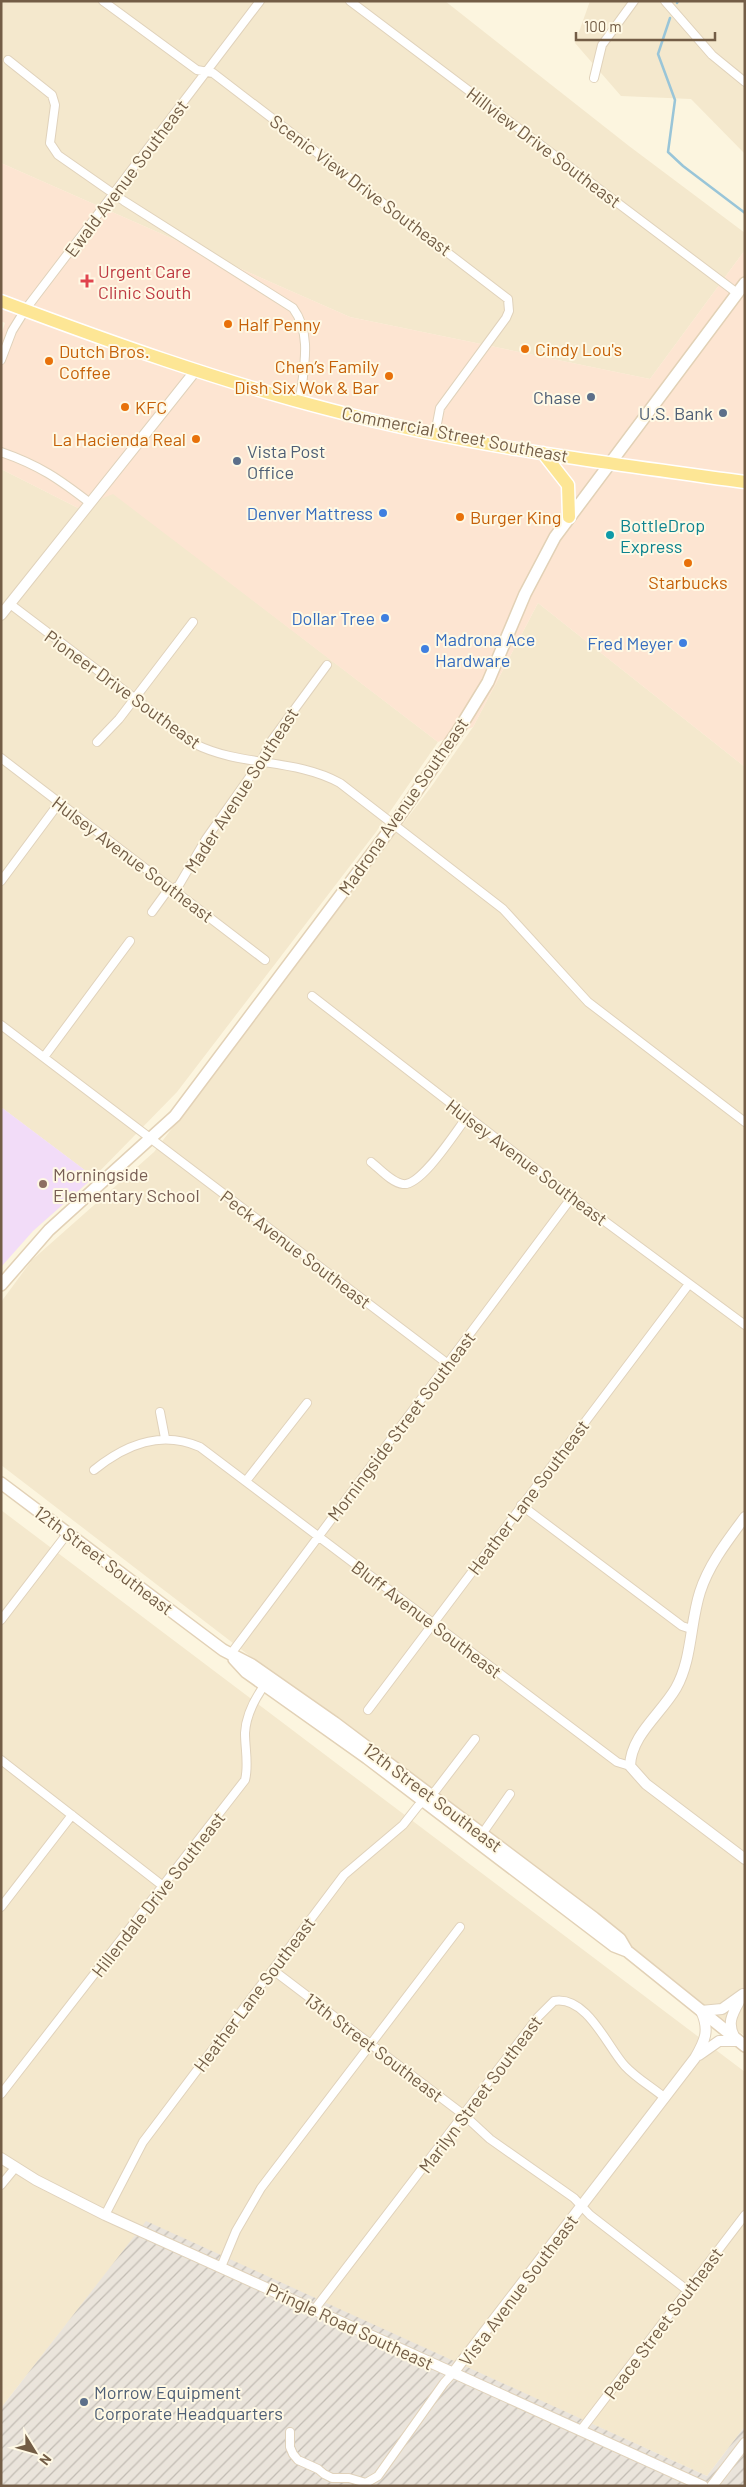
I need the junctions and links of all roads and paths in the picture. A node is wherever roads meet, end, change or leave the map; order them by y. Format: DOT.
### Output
graph roads {
  1 [pos="103,1"];
  2 [pos="260,1"];
  3 [pos="350,1"];
  4 [pos="634,1"];
  5 [pos="665,1"];
  6 [pos="8,60"];
  7 [pos="206,72"];
  8 [pos="594,78"];
  9 [pos="745,82"];
  10 [pos="114,194"];
  11 [pos="745,283"];
  12 [pos="737,293"];
  13 [pos="1,301"];
  14 [pos="25,310"];
  15 [pos="1,360"];
  16 [pos="196,370"];
  17 [pos="300,401"];
  18 [pos="435,434"];
  19 [pos="1,452"];
  20 [pos="543,453"];
  21 [pos="608,463"];
  22 [pos="745,482"];
  23 [pos="90,503"];
  24 [pos="568,517"];
  25 [pos="10,604"];
  26 [pos="1,614"];
  27 [pos="192,622"];
  28 [pos="327,665"];
  29 [pos="134,699"];
  30 [pos="97,742"];
  31 [pos="1,758"];
  32 [pos="261,761"];
  33 [pos="59,803"];
  34 [pos="394,824"];
  35 [pos="1,881"];
  36 [pos="173,889"];
  37 [pos="152,912"];
  38 [pos="130,941"];
  39 [pos="265,960"];
  40 [pos="312,996"];
  41 [pos="1,1025"];
  42 [pos="44,1057"];
  43 [pos="467,1117"];
  44 [pos="745,1122"];
  45 [pos="152,1139"];
  46 [pos="371,1162"];
  47 [pos="572,1197"];
  48 [pos="689,1284"];
  49 [pos="1,1285"];
  50 [pos="745,1325"];
  51 [pos="448,1364"];
  52 [pos="307,1404"];
  53 [pos="160,1412"];
  54 [pos="165,1438"];
  55 [pos="94,1470"];
  56 [pos="246,1481"];
  57 [pos="1,1483"];
  58 [pos="521,1505"];
  59 [pos="745,1517"];
  60 [pos="67,1534"];
  61 [pos="318,1538"];
  62 [pos="1,1620"];
  63 [pos="433,1624"];
  64 [pos="691,1629"];
  65 [pos="230,1655"];
  66 [pos="268,1681"];
  67 [pos="368,1710"];
  68 [pos="475,1739"];
  69 [pos="1,1760"];
  70 [pos="630,1766"];
  71 [pos="510,1794"];
  72 [pos="427,1798"];
  73 [pos="72,1815"];
  74 [pos="482,1834"];
  75 [pos="745,1859"];
  76 [pos="163,1886"];
  77 [pos="1,1907"];
  78 [pos="460,1927"];
  79 [pos="627,1951"];
  80 [pos="273,1970"];
  81 [pos="744,1993"];
  82 [pos="701,2011"];
  83 [pos="739,2041"];
  84 [pos="370,2045"];
  85 [pos="695,2058"];
  86 [pos="1,2094"];
  87 [pos="665,2098"];
  88 [pos="464,2115"];
  89 [pos="1,2158"];
  90 [pos="15,2168"];
  91 [pos="1,2185"];
  92 [pos="582,2206"];
  93 [pos="106,2215"];
  94 [pos="745,2215"];
  95 [pos="220,2267"];
  96 [pos="687,2290"];
  97 [pos="314,2310"];
  98 [pos="453,2373"];
  99 [pos="580,2430"];
  100 [pos="290,2432"];
  101 [pos="745,2443"];
  102 [pos="703,2486"];
  103 [pos="712,2486"];
  1 -- 7 [label="street, Scenic View Drive Southeast"];
  2 -- 7 [label="street, Ewald Avenue Southeast"];
  3 -- 12 [label="street, Hillview Drive Southeast"];
  4 -- 8 [label="street"];
  5 -- 9 [label="street"];
  6 -- 10 [label="street"];
  7 -- 10 [label="street, Ewald Avenue Southeast"];
  7 -- 18 [label="street, Scenic View Drive Southeast"];
  10 -- 14 [label="street, Ewald Avenue Southeast"];
  10 -- 17 [label="street"];
  11 -- 12 [label="main road, Madrona Avenue Southeast"];
  12 -- 21 [label="main road, Madrona Avenue Southeast"];
  13 -- 14 [label="main road, Commercial Street Southeast"];
  14 -- 15 [label="street, Ewald Avenue Southeast"];
  14 -- 16 [label="main road, Commercial Street Southeast"];
  16 -- 17 [label="main road, Commercial Street Southeast"];
  16 -- 23 [label="street"];
  17 -- 18 [label="main road, Commercial Street Southeast"];
  18 -- 20 [label="main road, Commercial Street Southeast"];
  19 -- 23 [label="street"];
  20 -- 21 [label="main road, Commercial Street Southeast"];
  20 -- 24 [label="main road"];
  21 -- 22 [label="main road, Commercial Street Southeast"];
  21 -- 24 [label="main road, Madrona Avenue Southeast"];
  23 -- 25 [label="street"];
  24 -- 34 [label="main road, Madrona Avenue Southeast"];
  25 -- 26 [label="street"];
  25 -- 29 [label="street, Pioneer Drive Southeast"];
  27 -- 29 [label="street"];
  28 -- 32 [label="street, Mader Avenue Southeast"];
  29 -- 30 [label="street"];
  29 -- 32 [label="street, Pioneer Drive Southeast"];
  31 -- 33 [label="street, Hulsey Avenue Southeast"];
  32 -- 34 [label="street, Pioneer Drive Southeast"];
  32 -- 36 [label="street, Mader Avenue Southeast"];
  33 -- 35 [label="street"];
  33 -- 36 [label="street, Hulsey Avenue Southeast"];
  34 -- 44 [label="street, Pioneer Drive Southeast"];
  34 -- 45 [label="main road, Madrona Avenue Southeast"];
  36 -- 37 [label="street, Mader Avenue Southeast"];
  36 -- 39 [label="street, Hulsey Avenue Southeast"];
  38 -- 42 [label="street"];
  40 -- 43 [label="street, Hulsey Avenue Southeast"];
  41 -- 42 [label="street, Peck Avenue Southeast"];
  42 -- 45 [label="street, Peck Avenue Southeast"];
  43 -- 46 [label="street"];
  43 -- 47 [label="street, Hulsey Avenue Southeast"];
  45 -- 49 [label="main road, Madrona Avenue Southeast"];
  45 -- 51 [label="street, Peck Avenue Southeast"];
  47 -- 48 [label="street, Hulsey Avenue Southeast"];
  47 -- 51 [label="street, Morningside Street Southeast"];
  48 -- 50 [label="street, Hulsey Avenue Southeast"];
  48 -- 58 [label="street, Heather Lane Southeast"];
  51 -- 61 [label="street, Morningside Street Southeast"];
  52 -- 56 [label="street"];
  53 -- 54 [label="street"];
  54 -- 55 [label="street, Bluff Avenue Southeast"];
  54 -- 56 [label="street, Bluff Avenue Southeast"];
  56 -- 61 [label="street, Bluff Avenue Southeast"];
  57 -- 60 [label="main road, 12th Street Southeast"];
  58 -- 63 [label="street, Heather Lane Southeast"];
  58 -- 64 [label="street"];
  59 -- 64 [label="street"];
  60 -- 62 [label="street"];
  60 -- 65 [label="main road, 12th Street Southeast"];
  61 -- 63 [label="street, Bluff Avenue Southeast"];
  61 -- 65 [label="street, Morningside Street Southeast"];
  63 -- 67 [label="street, Heather Lane Southeast"];
  63 -- 70 [label="street, Bluff Avenue Southeast"];
  64 -- 70 [label="street"];
  65 -- 66 [label="main road, 12th Street Southeast"];
  66 -- 72 [label="main road, 12th Street Southeast"];
  66 -- 76 [label="street, Hillendale Drive Southeast"];
  68 -- 72 [label="street, Heather Lane Southeast"];
  69 -- 73 [label="street"];
  70 -- 75 [label="street, Bluff Avenue Southeast"];
  71 -- 74 [label="street"];
  72 -- 74 [label="main road, 12th Street Southeast"];
  72 -- 79 [label="main road, 12th Street Southeast"];
  72 -- 80 [label="street, Heather Lane Southeast"];
  73 -- 76 [label="street"];
  73 -- 77 [label="street"];
  74 -- 79 [label="main road, 12th Street Southeast"];
  76 -- 86 [label="street, Hillendale Drive Southeast"];
  78 -- 84 [label="street"];
  79 -- 82 [label="main road, 12th Street Southeast"];
  80 -- 84 [label="street, 13th Street Southeast"];
  80 -- 93 [label="street, Heather Lane Southeast"];
  81 -- 82 [label="street"];
  81 -- 83 [label="street"];
  82 -- 83 [label="main road, 12th Street Southeast"];
  82 -- 85 [label="street"];
  83 -- 85 [label="street"];
  84 -- 88 [label="street, 13th Street Southeast"];
  84 -- 95 [label="street"];
  85 -- 87 [label="street, Vista Avenue Southeast"];
  87 -- 88 [label="street, Marilyn Street Southeast"];
  87 -- 92 [label="street, Vista Avenue Southeast"];
  88 -- 92 [label="street, 13th Street Southeast"];
  88 -- 97 [label="street, Marilyn Street Southeast"];
  89 -- 90 [label="street, Pringle Road Southeast"];
  90 -- 91 [label="street"];
  90 -- 93 [label="street, Pringle Road Southeast"];
  92 -- 96 [label="street, 13th Street Southeast"];
  92 -- 98 [label="street, Vista Avenue Southeast"];
  93 -- 95 [label="street, Pringle Road Southeast"];
  94 -- 96 [label="street, Peace Street Southeast"];
  95 -- 97 [label="street, Pringle Road Southeast"];
  96 -- 99 [label="street, Peace Street Southeast"];
  97 -- 98 [label="street, Pringle Road Southeast"];
  98 -- 99 [label="street, Pringle Road Southeast"];
  98 -- 100 [label="street, Vista Avenue Southeast"];
  99 -- 102 [label="street, Pringle Road Southeast"];
  101 -- 103 [label="street"];
}
